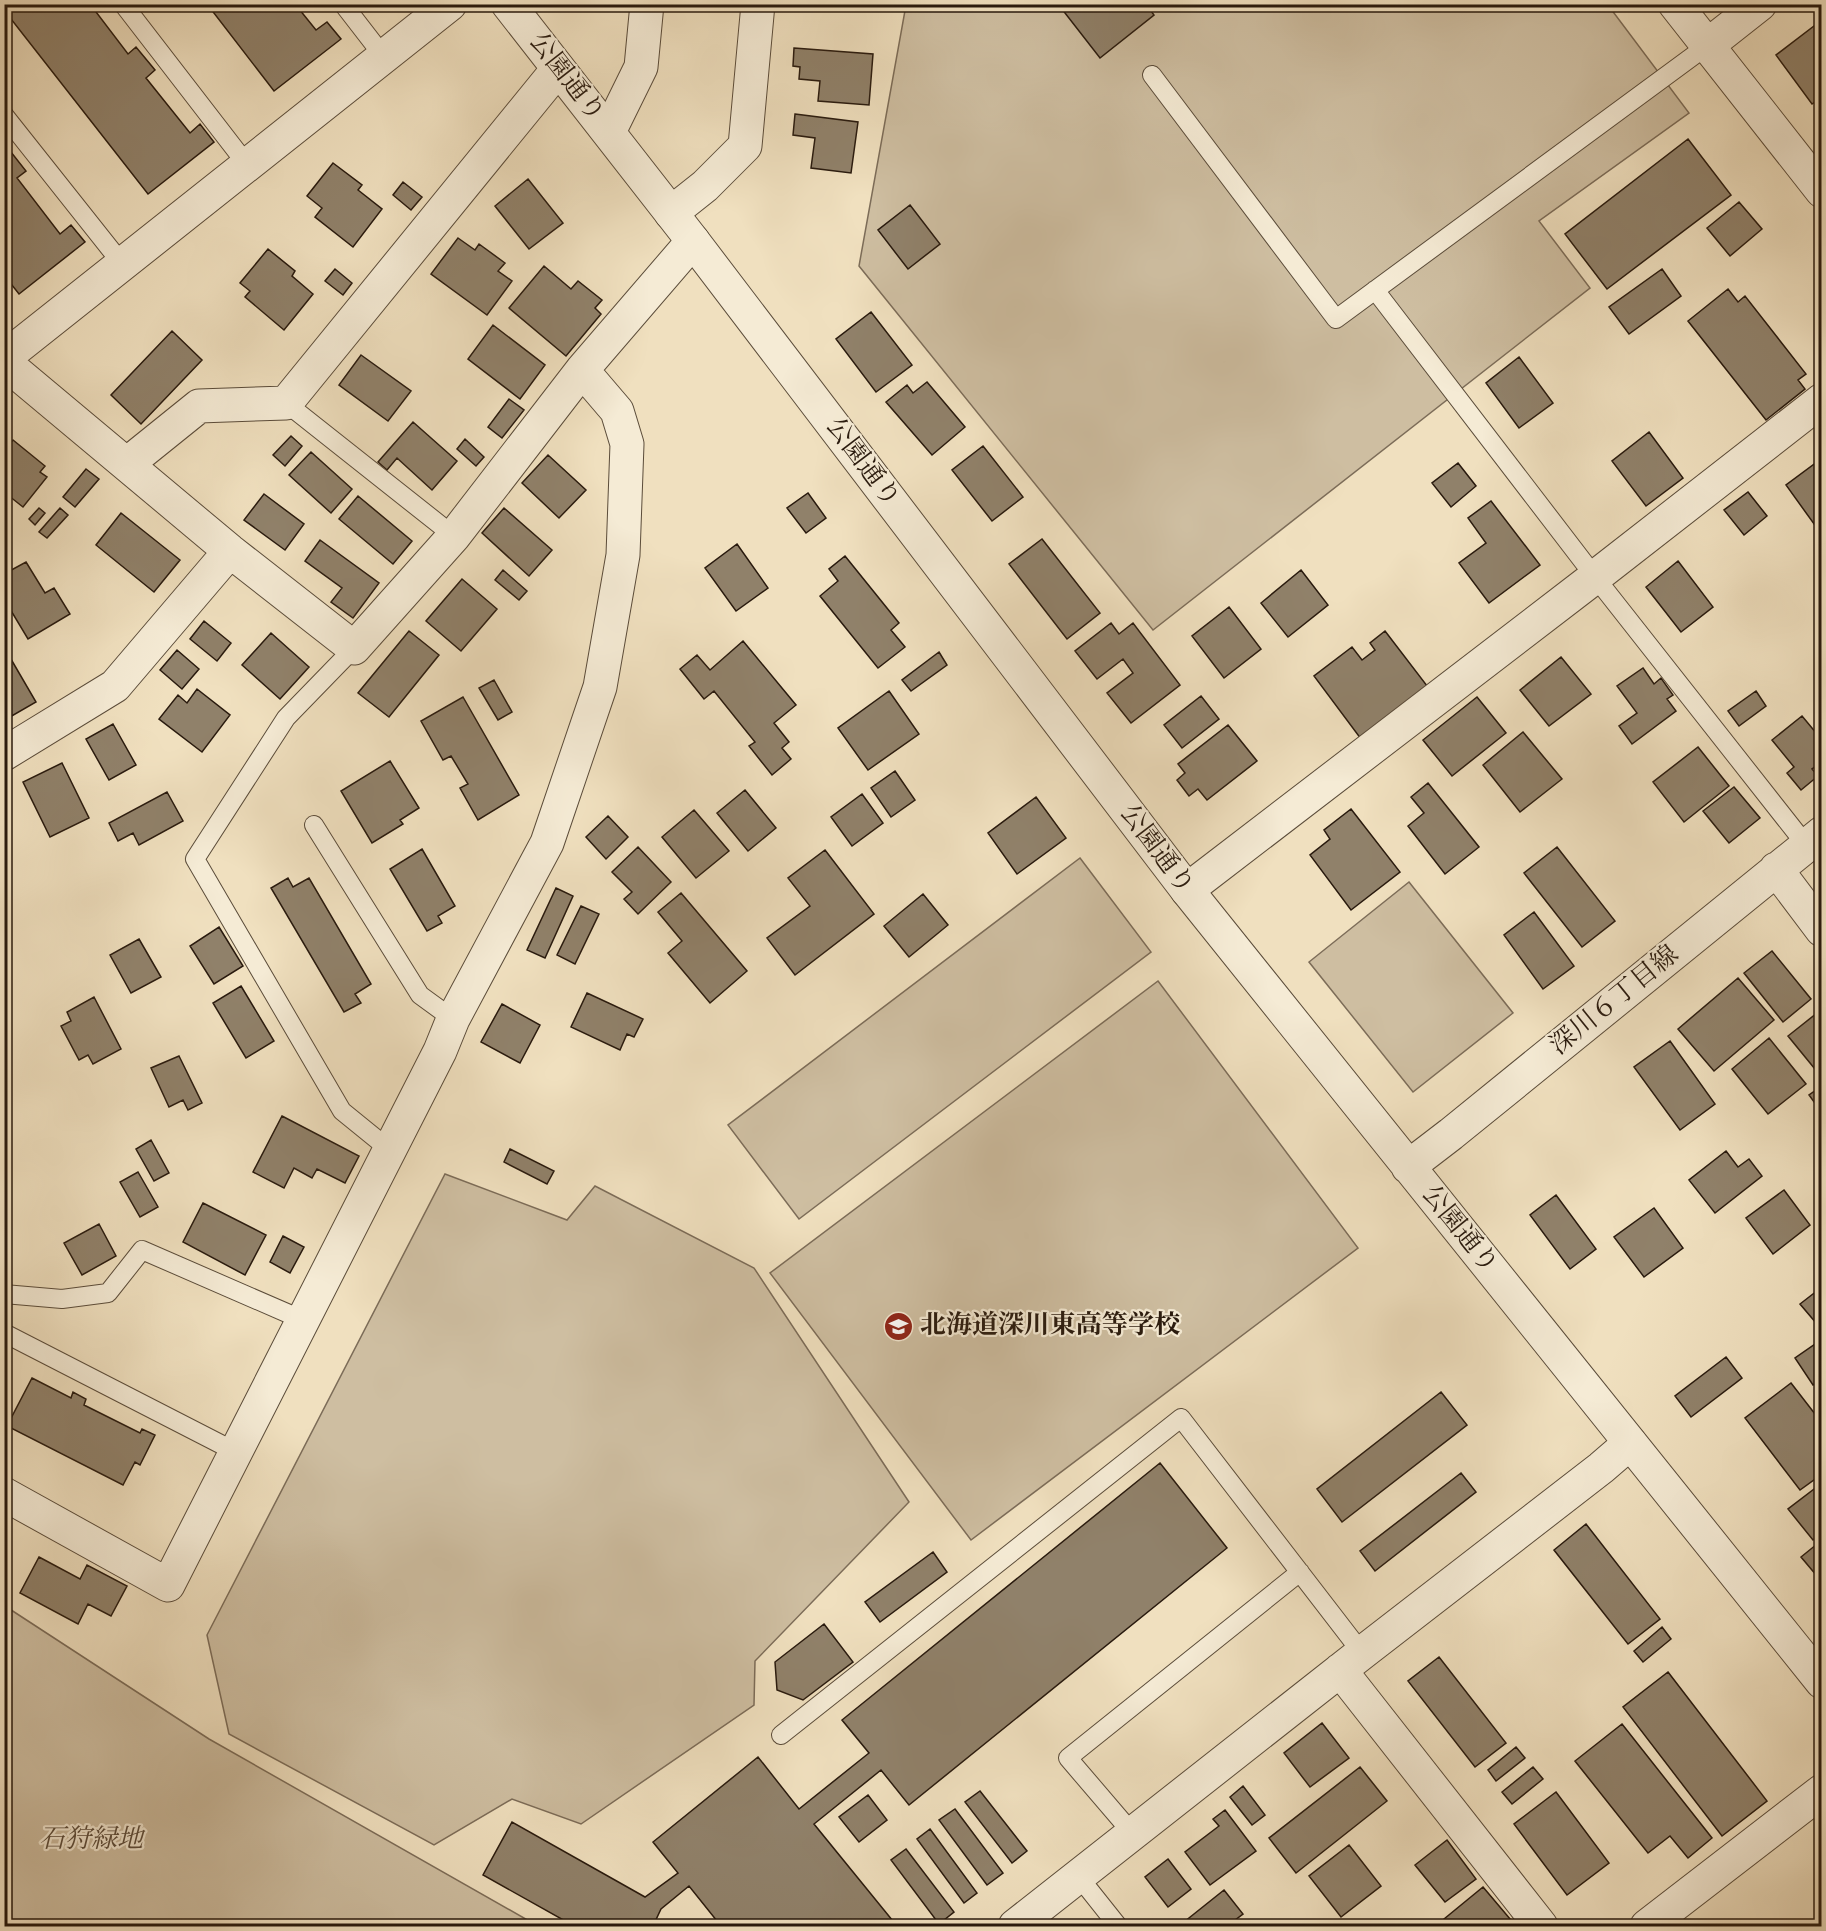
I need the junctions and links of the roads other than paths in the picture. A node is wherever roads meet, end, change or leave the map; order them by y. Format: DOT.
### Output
graph roads {
  1 [pos="123,4"];
  2 [pos="343,4"];
  3 [pos="450,4"];
  4 [pos="508,4"];
  5 [pos="647,4"];
  6 [pos="758,4"];
  7 [pos="1676,4"];
  8 [pos="1760,4"];
  9 [pos="1708,45"];
  10 [pos="384,57"];
  11 [pos="558,69"];
  12 [pos="1152,75"];
  13 [pos="4,115"];
  14 [pos="609,132"];
  15 [pos="248,166"];
  16 [pos="1821,191"];
  17 [pos="671,213"];
  18 [pos="693,241"];
  19 [pos="123,265"];
  20 [pos="1375,290"];
  21 [pos="4,360"];
  22 [pos="582,370"];
  23 [pos="1821,400"];
  24 [pos="286,403"];
  25 [pos="127,464"];
  26 [pos="454,536"];
  27 [pos="230,550"];
  28 [pos="1596,577"];
  29 [pos="354,648"];
  30 [pos="4,754"];
  31 [pos="314,825"];
  32 [pos="1814,839"];
  33 [pos="1776,869"];
  34 [pos="1187,891"];
  35 [pos="1821,930"];
  36 [pos="453,1019"];
  37 [pos="390,1150"];
  38 [pos="1408,1167"];
  39 [pos="4,1294"];
  40 [pos="303,1320"];
  41 [pos="4,1333"];
  42 [pos="1630,1443"];
  43 [pos="236,1452"];
  44 [pos="4,1494"];
  45 [pos="1300,1572"];
  46 [pos="1351,1661"];
  47 [pos="1821,1682"];
  48 [pos="781,1735"];
  49 [pos="1821,1791"];
  50 [pos="1133,1834"];
  51 [pos="1078,1877"];
  52 [pos="1015,1926"];
  53 [pos="1118,1926"];
  54 [pos="1541,1926"];
  55 [pos="1647,1926"];
  1 -- 15 [label="lane"];
  2 -- 10 [label="lane"];
  3 -- 10 [label="street"];
  4 -- 11 [label="street, 公園通り"];
  5 -- 14 [label="street"];
  6 -- 17 [label="street"];
  7 -- 9 [label="street"];
  8 -- 9 [label="street"];
  9 -- 16 [label="street"];
  9 -- 20 [label="lane"];
  10 -- 15 [label="street"];
  11 -- 14 [label="street, 公園通り"];
  11 -- 24 [label="street"];
  12 -- 20 [label="lane"];
  13 -- 19 [label="lane"];
  14 -- 17 [label="street, 公園通り"];
  15 -- 19 [label="street"];
  17 -- 18 [label="street, 公園通り"];
  18 -- 22 [label="street"];
  18 -- 34 [label="street, 公園通り"];
  19 -- 21 [label="street"];
  20 -- 28 [label="lane"];
  21 -- 25 [label="street"];
  22 -- 26 [label="street"];
  22 -- 36 [label="street"];
  23 -- 28 [label="street"];
  24 -- 25 [label="street"];
  24 -- 26 [label="lane"];
  25 -- 27 [label="street"];
  26 -- 29 [label="street"];
  27 -- 29 [label="street"];
  27 -- 30 [label="street"];
  28 -- 32 [label="lane"];
  28 -- 34 [label="street"];
  29 -- 37 [label="lane"];
  31 -- 36 [label="lane"];
  32 -- 33 [label="street, 深川６丁目線"];
  33 -- 35 [label="street"];
  33 -- 38 [label="street, 深川６丁目線"];
  34 -- 38 [label="street, 公園通り"];
  36 -- 37 [label="street"];
  37 -- 40 [label="street"];
  38 -- 42 [label="street, 公園通り"];
  39 -- 40 [label="lane"];
  40 -- 43 [label="street"];
  41 -- 43 [label="lane"];
  42 -- 46 [label="street"];
  42 -- 47 [label="street, 公園通り"];
  43 -- 44 [label="street"];
  45 -- 46 [label="lane"];
  45 -- 48 [label="lane"];
  45 -- 50 [label="lane"];
  46 -- 50 [label="street"];
  46 -- 54 [label="street"];
  49 -- 55 [label="street"];
  50 -- 51 [label="street"];
  51 -- 52 [label="street"];
  51 -- 53 [label="lane"];
}
